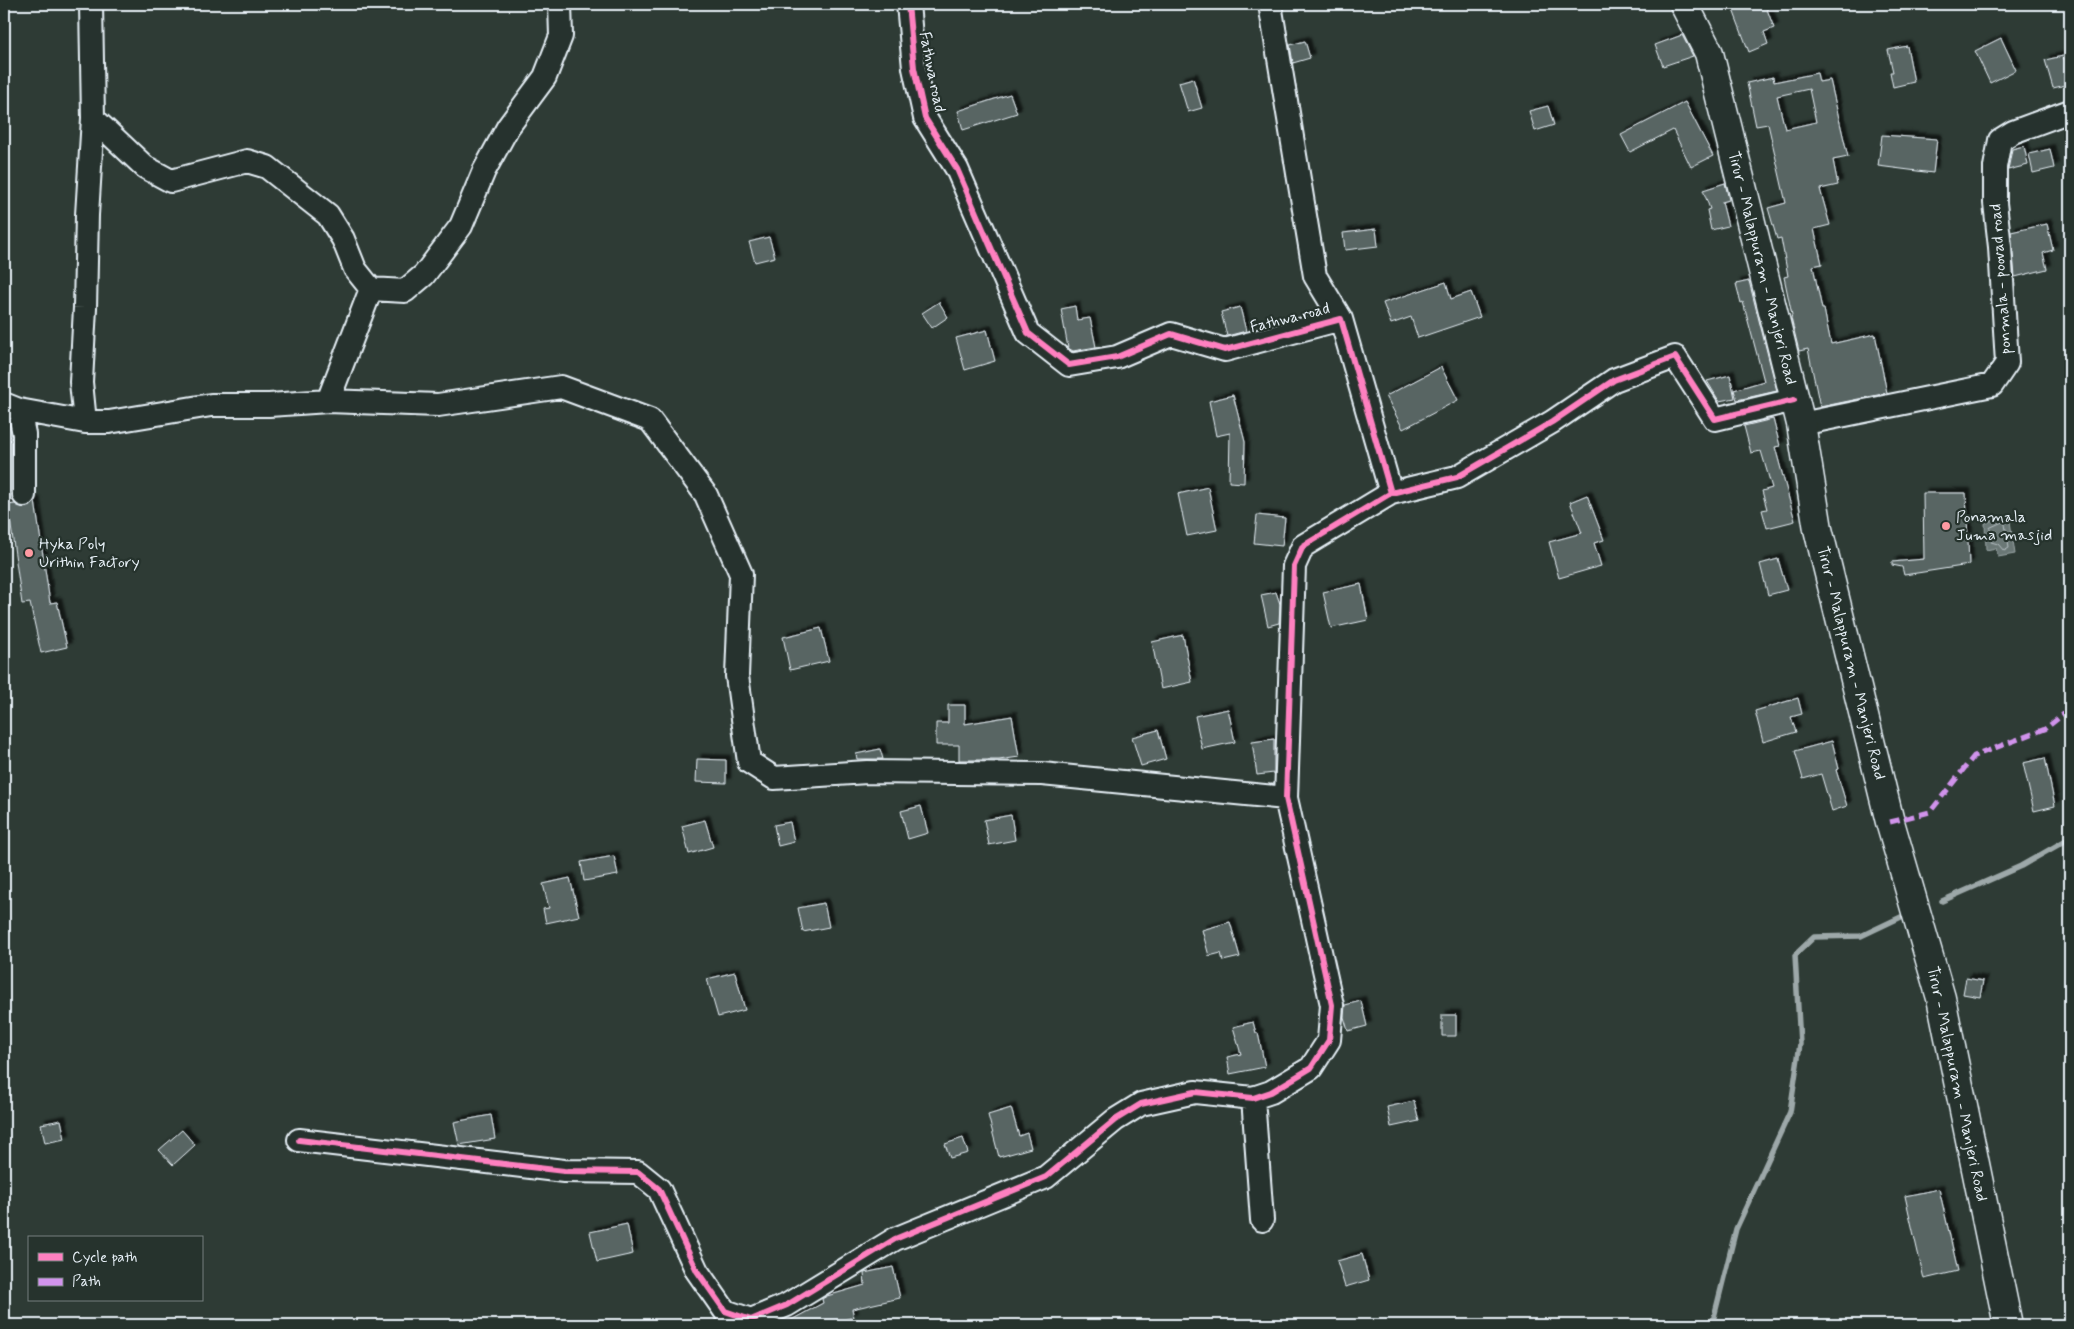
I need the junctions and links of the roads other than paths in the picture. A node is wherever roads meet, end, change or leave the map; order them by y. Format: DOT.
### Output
graph roads {
  1 [pos="91,4"];
  2 [pos="560,4"];
  3 [pos="908,4"];
  4 [pos="1270,4"];
  5 [pos="1684,4"];
  6 [pos="2070,111"];
  7 [pos="93,118"];
  8 [pos="371,289"];
  9 [pos="1340,319"];
  10 [pos="328,401"];
  11 [pos="11,407"];
  12 [pos="1797,412"];
  13 [pos="85,422"];
  14 [pos="1391,494"];
  15 [pos="24,495"];
  16 [pos="1286,798"];
  17 [pos="1253,1098"];
  18 [pos="299,1140"];
  19 [pos="1262,1220"];
  20 [pos="2008,1325"];
  1 -- 7 [label="street"];
  2 -- 8 [label="street"];
  3 -- 9 [label="street, Fathwa road"];
  4 -- 9 [label="street"];
  5 -- 12 [label="main road, Tirur - Malappuram - Manjeri Road"];
  6 -- 12 [label="street, ponmala - poovad road"];
  7 -- 8 [label="street"];
  7 -- 13 [label="street"];
  8 -- 10 [label="street"];
  9 -- 14 [label="street, Fathwa road"];
  10 -- 13 [label="street"];
  10 -- 16 [label="street"];
  11 -- 13 [label="street"];
  11 -- 15 [label="street"];
  12 -- 14 [label="street"];
  12 -- 20 [label="main road, Tirur - Malappuram - Manjeri Road"];
  14 -- 16 [label="street"];
  16 -- 17 [label="street"];
  17 -- 18 [label="street"];
  17 -- 19 [label="street"];
}
